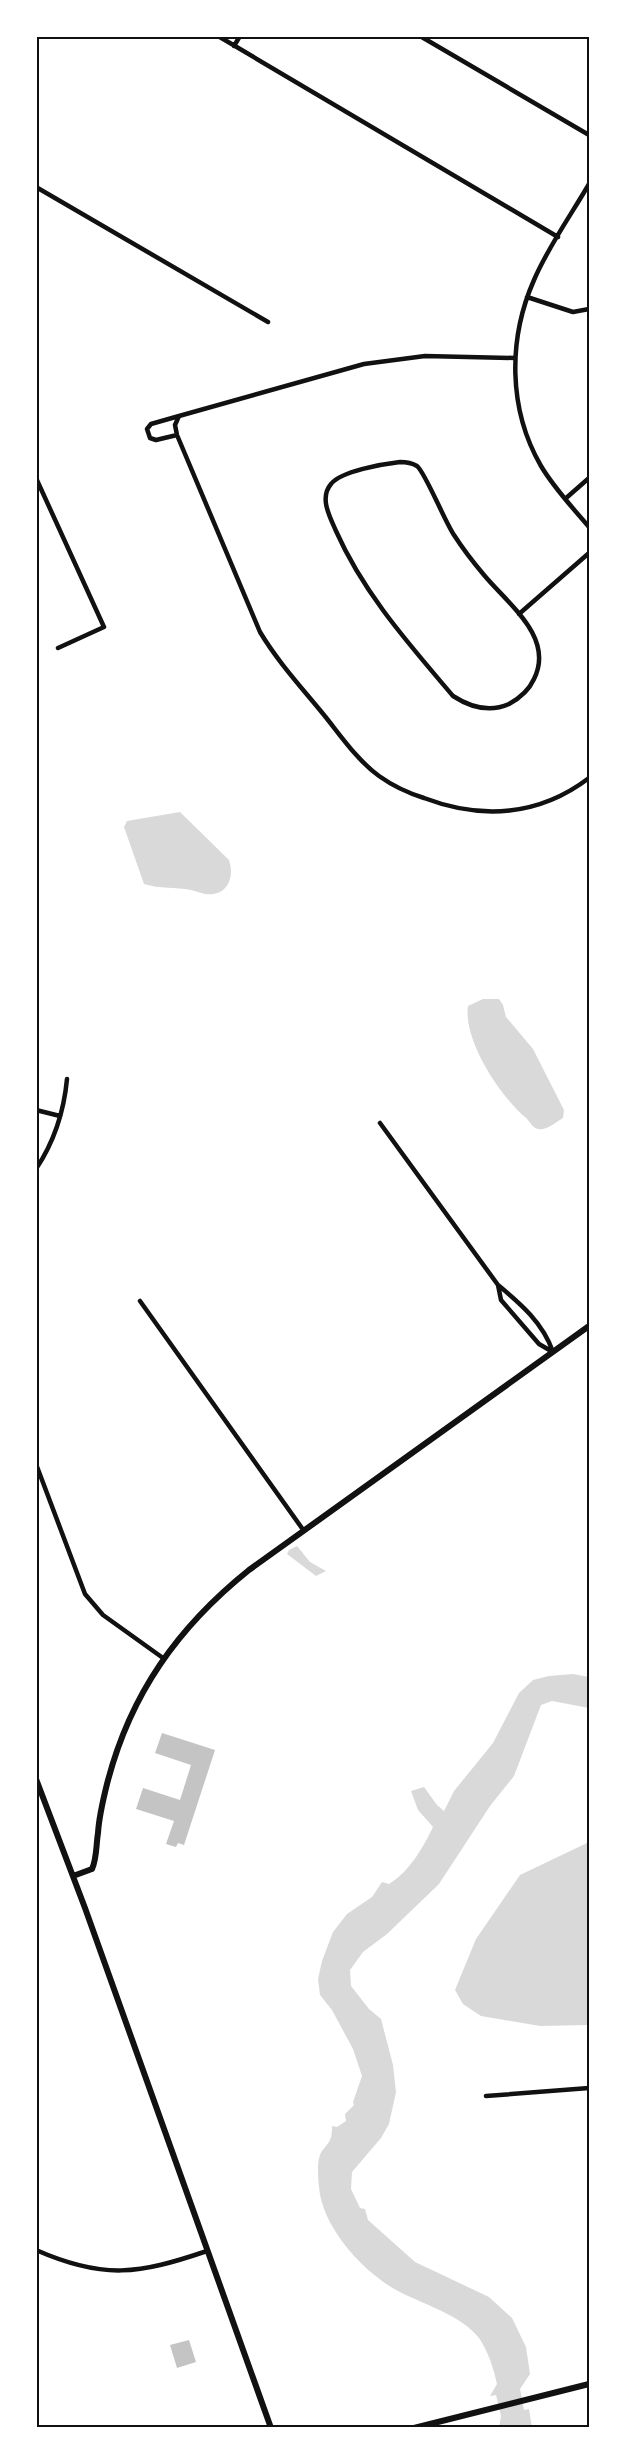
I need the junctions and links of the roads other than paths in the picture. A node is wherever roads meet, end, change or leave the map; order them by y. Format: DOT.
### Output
graph roads {
  1 [pos="218,36"];
  2 [pos="240,36"];
  3 [pos="420,36"];
  4 [pos="234,46"];
  5 [pos="589,135"];
  6 [pos="589,184"];
  7 [pos="36,187"];
  8 [pos="558,237"];
  9 [pos="527,297"];
  10 [pos="589,309"];
  11 [pos="268,322"];
  12 [pos="515,358"];
  13 [pos="179,416"];
  14 [pos="177,435"];
  15 [pos="36,478"];
  16 [pos="589,478"];
  17 [pos="565,499"];
  18 [pos="589,527"];
  19 [pos="589,553"];
  20 [pos="519,614"];
  21 [pos="58,648"];
  22 [pos="589,778"];
  23 [pos="67,1079"];
  24 [pos="36,1110"];
  25 [pos="60,1116"];
  26 [pos="380,1123"];
  27 [pos="36,1169"];
  28 [pos="498,1285"];
  29 [pos="140,1301"];
  30 [pos="589,1326"];
  31 [pos="552,1352"];
  32 [pos="36,1464"];
  33 [pos="304,1531"];
  34 [pos="163,1658"];
  35 [pos="36,1779"];
  36 [pos="73,1876"];
  37 [pos="589,2088"];
  38 [pos="486,2096"];
  39 [pos="36,2250"];
  40 [pos="207,2251"];
  41 [pos="589,2384"];
  42 [pos="271,2428"];
  43 [pos="414,2428"];
  1 -- 4 [label="street"];
  2 -- 4 [label="street"];
  3 -- 5 [label="street"];
  4 -- 8 [label="street"];
  6 -- 8 [label="street"];
  7 -- 11 [label="street"];
  8 -- 9 [label="street"];
  9 -- 10 [label="street"];
  9 -- 12 [label="street"];
  12 -- 13 [label="street"];
  12 -- 17 [label="street"];
  13 -- 14 [label="street"];
  13 -- 14 [label="street"];
  14 -- 22 [label="street"];
  15 -- 21 [label="street"];
  16 -- 17 [label="street"];
  17 -- 18 [label="street"];
  19 -- 20 [label="street"];
  20 -- 20 [label="street"];
  23 -- 25 [label="street"];
  24 -- 25 [label="street"];
  25 -- 27 [label="street"];
  26 -- 28 [label="street"];
  28 -- 31 [label="street"];
  28 -- 31 [label="street"];
  29 -- 33 [label="street"];
  30 -- 31 [label="street"];
  31 -- 33 [label="street"];
  32 -- 34 [label="street"];
  33 -- 34 [label="street"];
  34 -- 36 [label="street"];
  35 -- 36 [label="street"];
  36 -- 40 [label="street"];
  37 -- 38 [label="street"];
  39 -- 40 [label="street"];
  40 -- 42 [label="street"];
  41 -- 43 [label="street"];
}
